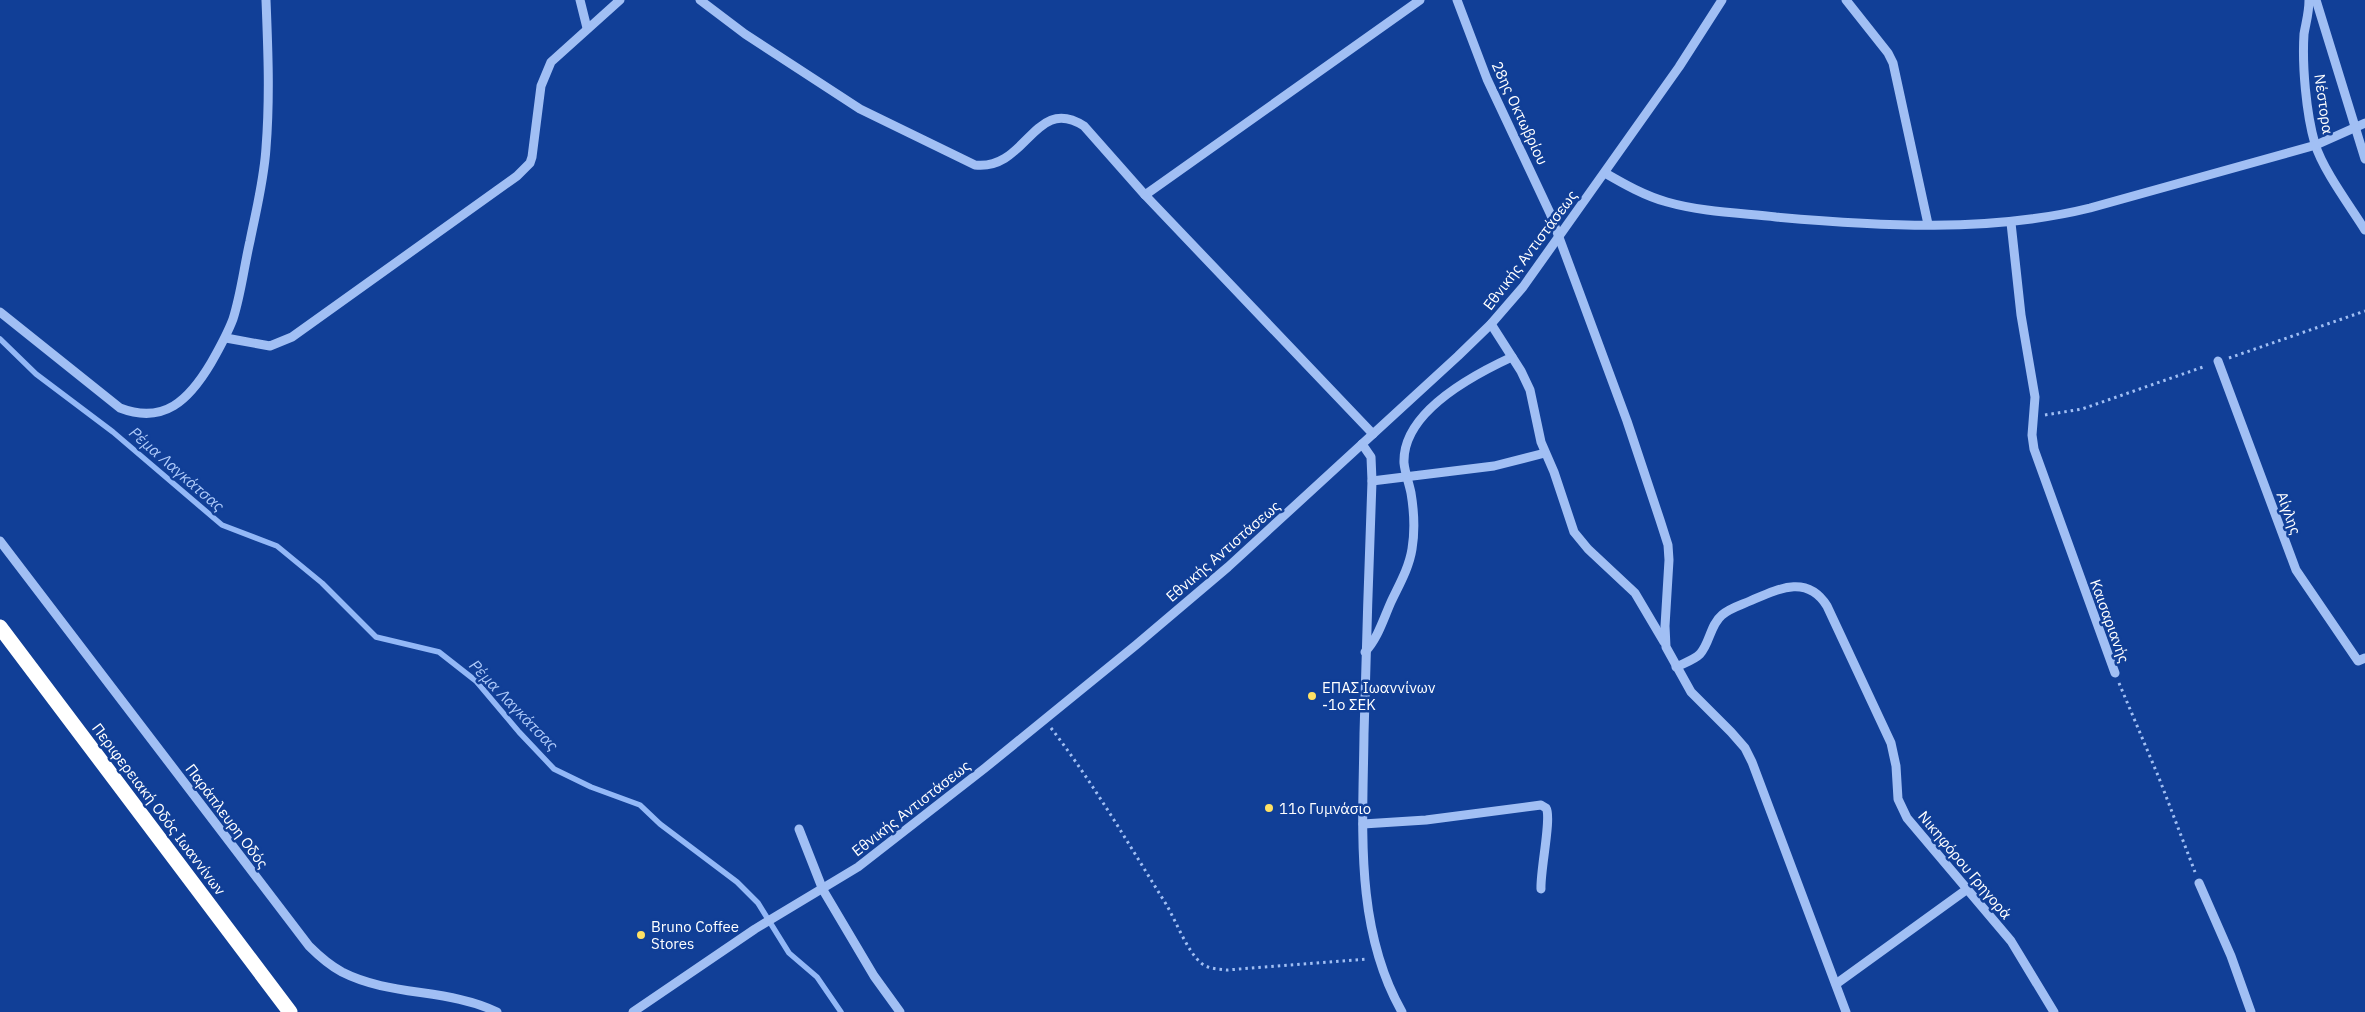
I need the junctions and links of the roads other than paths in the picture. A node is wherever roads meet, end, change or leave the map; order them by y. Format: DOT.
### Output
graph roads {
  1 [pos="266,0"];
  2 [pos="580,0"];
  3 [pos="620,0"];
  4 [pos="700,0"];
  5 [pos="1420,0"];
  6 [pos="1457,0"];
  7 [pos="1722,0"];
  8 [pos="1846,0"];
  9 [pos="2309,0"];
  10 [pos="2316,0"];
  11 [pos="587,28"];
  12 [pos="2365,122"];
  13 [pos="2354,129"];
  14 [pos="2316,145"];
  15 [pos="2365,159"];
  16 [pos="1604,173"];
  17 [pos="1145,195"];
  18 [pos="2011,223"];
  19 [pos="1928,224"];
  20 [pos="2365,230"];
  21 [pos="1558,238"];
  22 [pos="0,312"];
  23 [pos="1491,324"];
  24 [pos="226,338"];
  25 [pos="1512,357"];
  26 [pos="2218,362"];
  27 [pos="1373,434"];
  28 [pos="1362,444"];
  29 [pos="1545,453"];
  30 [pos="1406,476"];
  31 [pos="1372,481"];
  32 [pos="0,541"];
  33 [pos="0,627"];
  34 [pos="1666,647"];
  35 [pos="1366,652"];
  36 [pos="2362,660"];
  37 [pos="1676,667"];
  38 [pos="2115,673"];
  39 [pos="1363,824"];
  40 [pos="798,829"];
  41 [pos="2199,883"];
  42 [pos="1540,889"];
  43 [pos="823,890"];
  44 [pos="1966,890"];
  45 [pos="1836,984"];
  46 [pos="290,1012"];
  47 [pos="497,1012"];
  48 [pos="633,1012"];
  49 [pos="900,1012"];
  50 [pos="1402,1012"];
  51 [pos="1846,1012"];
  52 [pos="2054,1012"];
  53 [pos="2251,1012"];
  1 -- 24 [label="street"];
  2 -- 11 [label="street"];
  3 -- 11 [label="street"];
  4 -- 17 [label="street"];
  5 -- 17 [label="street"];
  6 -- 21 [label="street, 28ης Οκτωβρίου"];
  7 -- 16 [label="street, Εθνικής Αντιστάσεως"];
  8 -- 19 [label="street"];
  9 -- 14 [label="street, Νέστορα"];
  10 -- 13 [label="street"];
  11 -- 24 [label="street"];
  12 -- 13 [label="street"];
  13 -- 14 [label="street"];
  13 -- 15 [label="street"];
  14 -- 18 [label="street"];
  14 -- 20 [label="street, Νέστορα"];
  16 -- 19 [label="street"];
  16 -- 21 [label="street, Εθνικής Αντιστάσεως"];
  17 -- 27 [label="street"];
  18 -- 19 [label="street"];
  18 -- 38 [label="street, Καισαριανής"];
  21 -- 23 [label="street, Εθνικής Αντιστάσεως"];
  21 -- 34 [label="street, 28ης Οκτωβρίου"];
  22 -- 24 [label="street"];
  23 -- 25 [label="street"];
  23 -- 27 [label="street, Εθνικής Αντιστάσεως"];
  25 -- 29 [label="street"];
  25 -- 30 [label="street"];
  26 -- 36 [label="street, Αίγλης"];
  27 -- 28 [label="street, Εθνικής Αντιστάσεως"];
  28 -- 31 [label="street"];
  28 -- 43 [label="street, Εθνικής Αντιστάσεως"];
  29 -- 30 [label="street"];
  29 -- 34 [label="street"];
  30 -- 31 [label="street"];
  30 -- 35 [label="street"];
  31 -- 35 [label="street"];
  32 -- 47 [label="street, Παράπλευρη Οδός"];
  33 -- 46 [label="highway, Περιφερειακή Οδός Ιωαννίνων"];
  34 -- 37 [label="street"];
  35 -- 39 [label="street"];
  37 -- 44 [label="street, Νικηφόρου Γρηγορά"];
  37 -- 45 [label="street"];
  39 -- 42 [label="street"];
  39 -- 50 [label="street"];
  40 -- 43 [label="street"];
  41 -- 53 [label="street"];
  43 -- 48 [label="street, Εθνικής Αντιστάσεως"];
  43 -- 49 [label="street"];
  44 -- 45 [label="street"];
  44 -- 52 [label="street, Νικηφόρου Γρηγορά"];
  45 -- 51 [label="street"];
}
